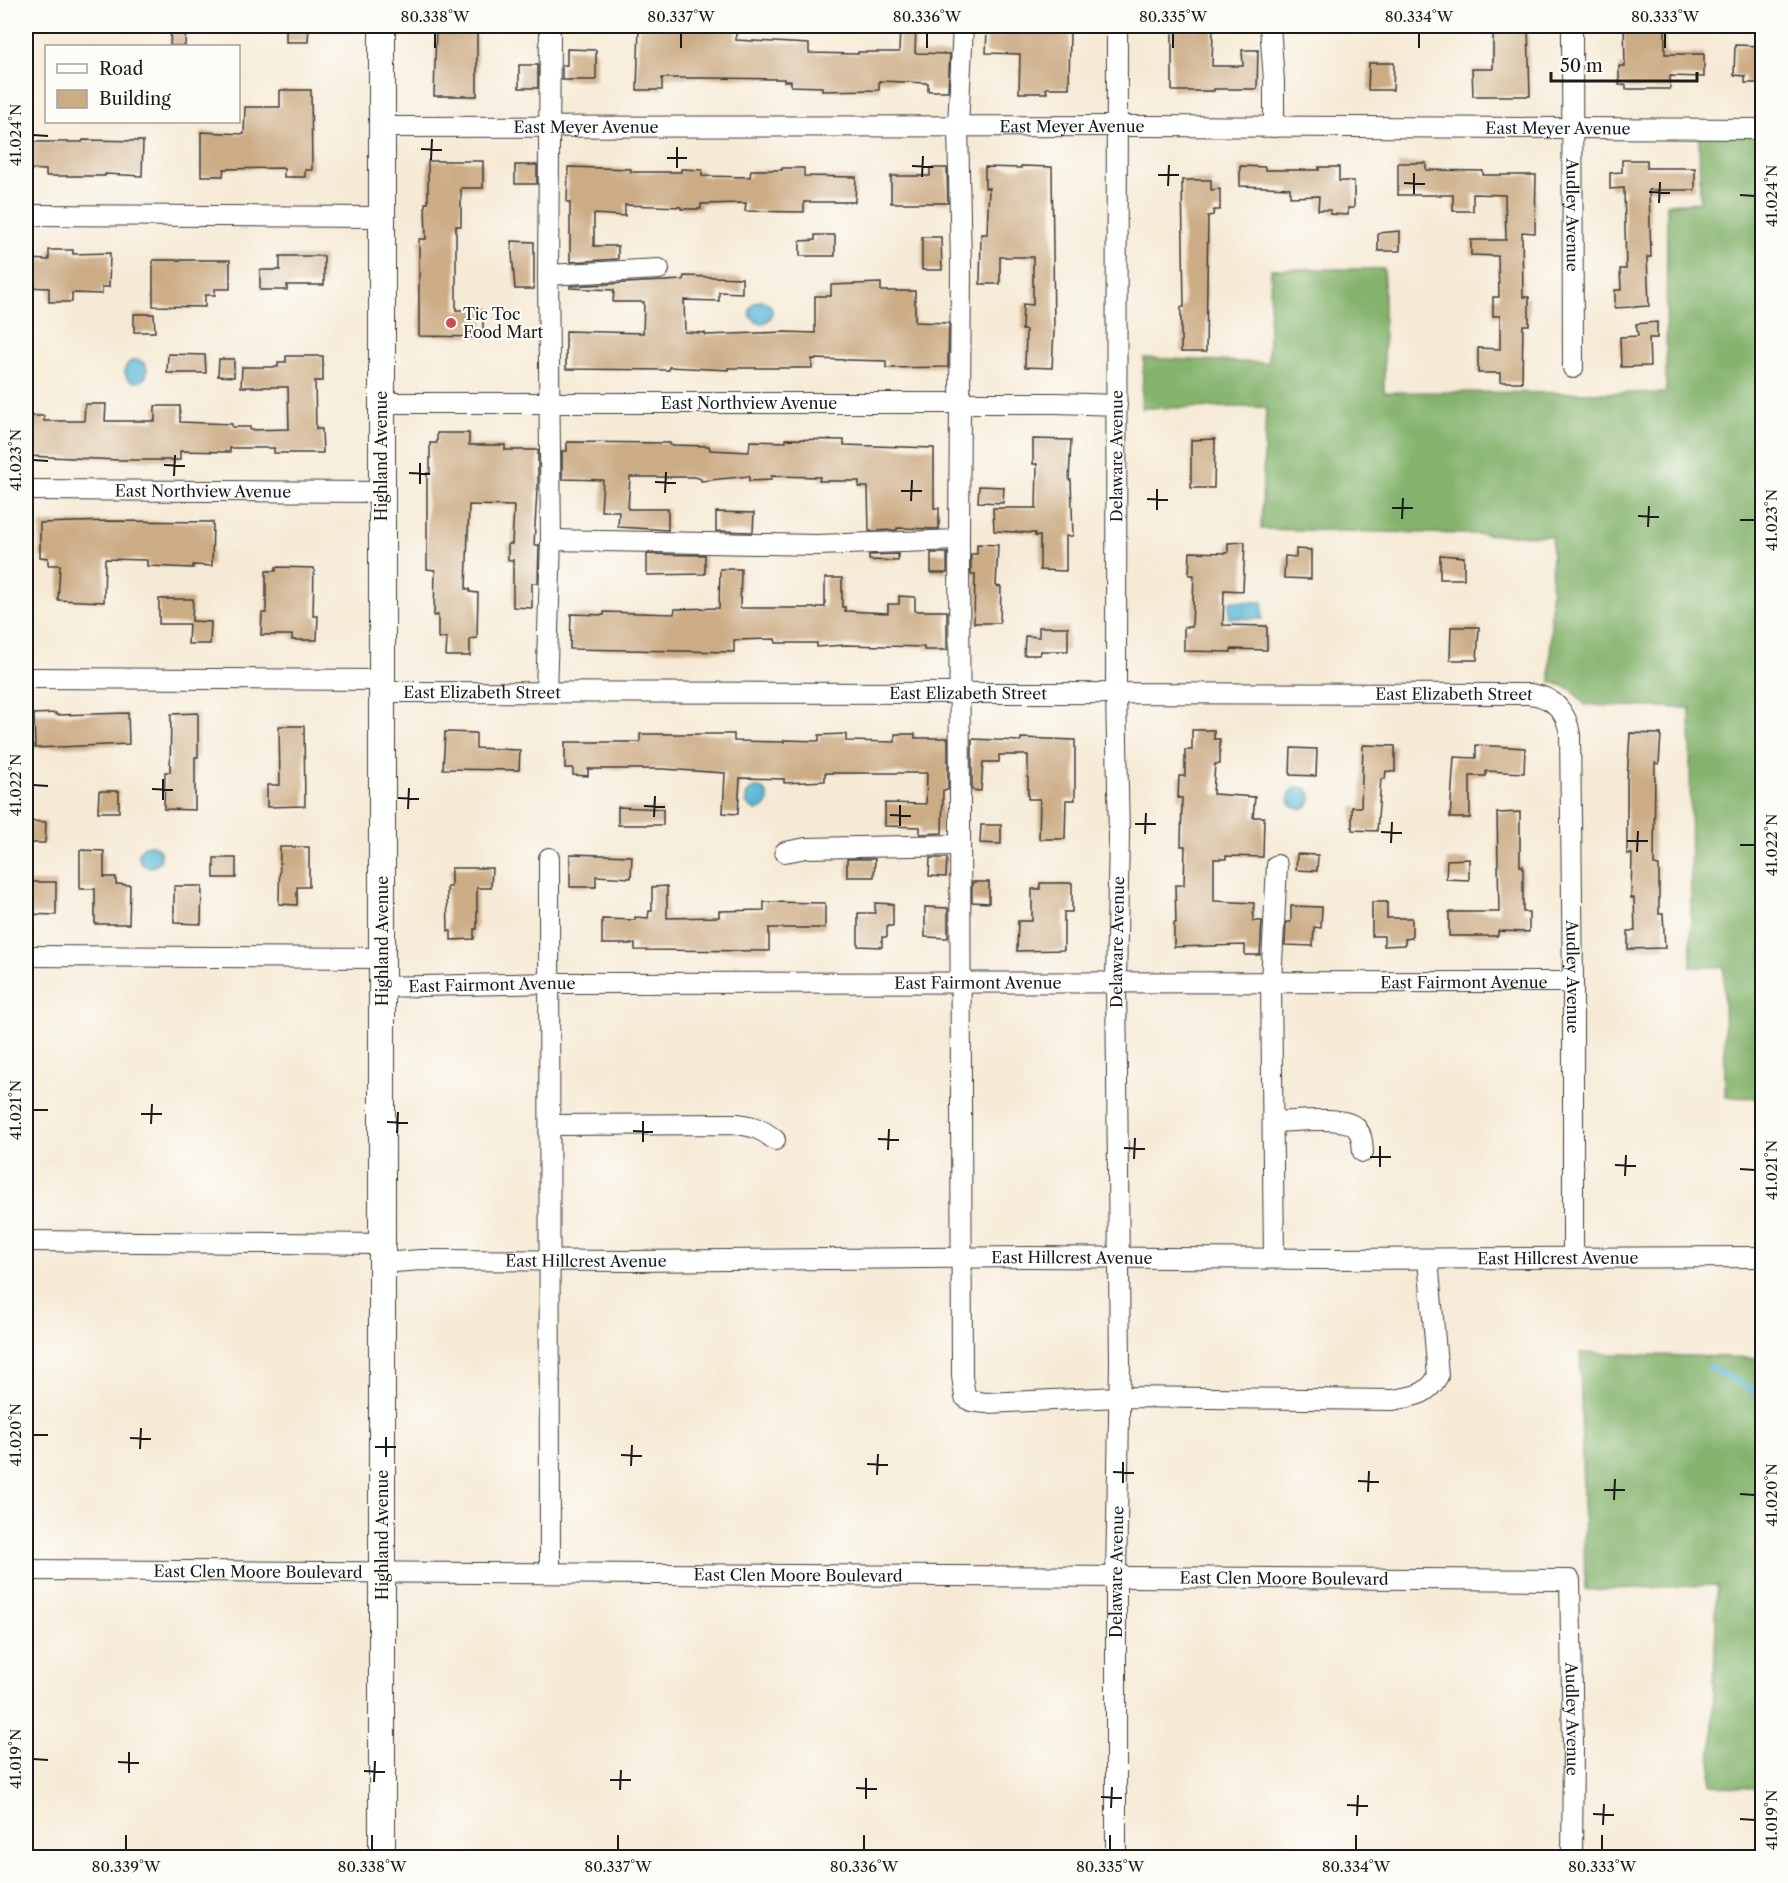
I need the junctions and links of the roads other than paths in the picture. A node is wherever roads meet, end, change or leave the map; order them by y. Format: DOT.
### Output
graph roads {
  1 [pos="382,26"];
  2 [pos="550,26"];
  3 [pos="963,26"];
  4 [pos="1117,26"];
  5 [pos="1270,26"];
  6 [pos="1572,26"];
  7 [pos="958,126"];
  8 [pos="1116,126"];
  9 [pos="382,127"];
  10 [pos="1274,127"];
  11 [pos="550,128"];
  12 [pos="1572,129"];
  13 [pos="1762,129"];
  14 [pos="26,215"];
  15 [pos="382,217"];
  16 [pos="659,269"];
  17 [pos="548,274"];
  18 [pos="1573,368"];
  19 [pos="381,403"];
  20 [pos="961,403"];
  21 [pos="549,404"];
  22 [pos="1117,405"];
  23 [pos="26,490"];
  24 [pos="381,492"];
  25 [pos="551,540"];
  26 [pos="959,540"];
  27 [pos="26,678"];
  28 [pos="382,686"];
  29 [pos="546,692"];
  30 [pos="960,692"];
  31 [pos="1116,693"];
  32 [pos="1553,702"];
  33 [pos="960,845"];
  34 [pos="785,852"];
  35 [pos="549,858"];
  36 [pos="1277,865"];
  37 [pos="26,956"];
  38 [pos="382,958"];
  39 [pos="1116,981"];
  40 [pos="960,982"];
  41 [pos="1271,982"];
  42 [pos="1573,982"];
  43 [pos="549,983"];
  44 [pos="382,987"];
  45 [pos="1273,1122"];
  46 [pos="550,1125"];
  47 [pos="775,1140"];
  48 [pos="1363,1152"];
  49 [pos="26,1241"];
  50 [pos="382,1253"];
  51 [pos="1118,1257"];
  52 [pos="1762,1257"];
  53 [pos="962,1258"];
  54 [pos="1274,1258"];
  55 [pos="1573,1258"];
  56 [pos="1428,1259"];
  57 [pos="551,1261"];
  58 [pos="1119,1397"];
  59 [pos="26,1570"];
  60 [pos="382,1572"];
  61 [pos="550,1573"];
  62 [pos="1116,1577"];
  63 [pos="1570,1580"];
  64 [pos="382,1857"];
  65 [pos="1116,1857"];
  66 [pos="1572,1857"];
  1 -- 9 [label="main road, Highland Avenue"];
  2 -- 11 [label="street"];
  3 -- 7 [label="street"];
  4 -- 8 [label="street, Delaware Avenue"];
  5 -- 10 [label="street"];
  6 -- 12 [label="street, Audley Avenue"];
  7 -- 8 [label="street, East Meyer Avenue"];
  7 -- 11 [label="street, East Meyer Avenue"];
  7 -- 20 [label="street"];
  8 -- 10 [label="street, East Meyer Avenue"];
  8 -- 22 [label="street, Delaware Avenue"];
  9 -- 11 [label="street, East Meyer Avenue"];
  9 -- 15 [label="main road, Highland Avenue"];
  10 -- 12 [label="street, East Meyer Avenue"];
  11 -- 17 [label="street"];
  12 -- 13 [label="street, East Meyer Avenue"];
  12 -- 18 [label="street, Audley Avenue"];
  14 -- 15 [label="street"];
  15 -- 19 [label="main road, Highland Avenue"];
  16 -- 17 [label="street"];
  17 -- 21 [label="street"];
  19 -- 21 [label="street, East Northview Avenue"];
  19 -- 24 [label="main road, Highland Avenue"];
  20 -- 21 [label="street, East Northview Avenue"];
  20 -- 22 [label="street, East Northview Avenue"];
  20 -- 26 [label="street"];
  21 -- 25 [label="street"];
  22 -- 31 [label="street, Delaware Avenue"];
  23 -- 24 [label="street, East Northview Avenue"];
  24 -- 28 [label="main road, Highland Avenue"];
  25 -- 26 [label="street"];
  25 -- 29 [label="street"];
  26 -- 30 [label="street"];
  27 -- 28 [label="street, East Elizabeth Street"];
  28 -- 29 [label="street, East Elizabeth Street"];
  28 -- 38 [label="main road, Highland Avenue"];
  29 -- 30 [label="street, East Elizabeth Street"];
  30 -- 31 [label="street, East Elizabeth Street"];
  30 -- 33 [label="street"];
  31 -- 32 [label="street, East Elizabeth Street"];
  31 -- 39 [label="street, Delaware Avenue"];
  32 -- 42 [label="street, Audley Avenue"];
  33 -- 34 [label="street"];
  33 -- 40 [label="street"];
  35 -- 43 [label="street"];
  36 -- 41 [label="street"];
  37 -- 38 [label="street"];
  38 -- 44 [label="main road, Highland Avenue"];
  39 -- 40 [label="street, East Fairmont Avenue"];
  39 -- 41 [label="street, East Fairmont Avenue"];
  39 -- 51 [label="street, Delaware Avenue"];
  40 -- 43 [label="street, East Fairmont Avenue"];
  40 -- 53 [label="street"];
  41 -- 42 [label="street, East Fairmont Avenue"];
  41 -- 45 [label="street"];
  42 -- 55 [label="street, Audley Avenue"];
  43 -- 44 [label="street, East Fairmont Avenue"];
  43 -- 46 [label="street"];
  44 -- 50 [label="main road, Highland Avenue"];
  45 -- 48 [label="street"];
  45 -- 54 [label="street"];
  46 -- 47 [label="street"];
  46 -- 57 [label="street"];
  49 -- 50 [label="street, East Hillcrest Avenue"];
  50 -- 57 [label="street, East Hillcrest Avenue"];
  50 -- 60 [label="main road, Highland Avenue"];
  51 -- 53 [label="street, East Hillcrest Avenue"];
  51 -- 54 [label="street, East Hillcrest Avenue"];
  51 -- 58 [label="street, Delaware Avenue"];
  52 -- 55 [label="street, East Hillcrest Avenue"];
  53 -- 57 [label="street, East Hillcrest Avenue"];
  53 -- 58 [label="street"];
  54 -- 56 [label="street, East Hillcrest Avenue"];
  55 -- 56 [label="street, East Hillcrest Avenue"];
  56 -- 58 [label="street"];
  57 -- 61 [label="street"];
  58 -- 62 [label="street, Delaware Avenue"];
  59 -- 60 [label="street, East Clen Moore Boulevard"];
  60 -- 61 [label="street, East Clen Moore Boulevard"];
  60 -- 64 [label="main road, Highland Avenue"];
  61 -- 62 [label="street, East Clen Moore Boulevard"];
  62 -- 63 [label="street, East Clen Moore Boulevard"];
  62 -- 65 [label="street, Delaware Avenue"];
  63 -- 66 [label="street, Audley Avenue"];
}
